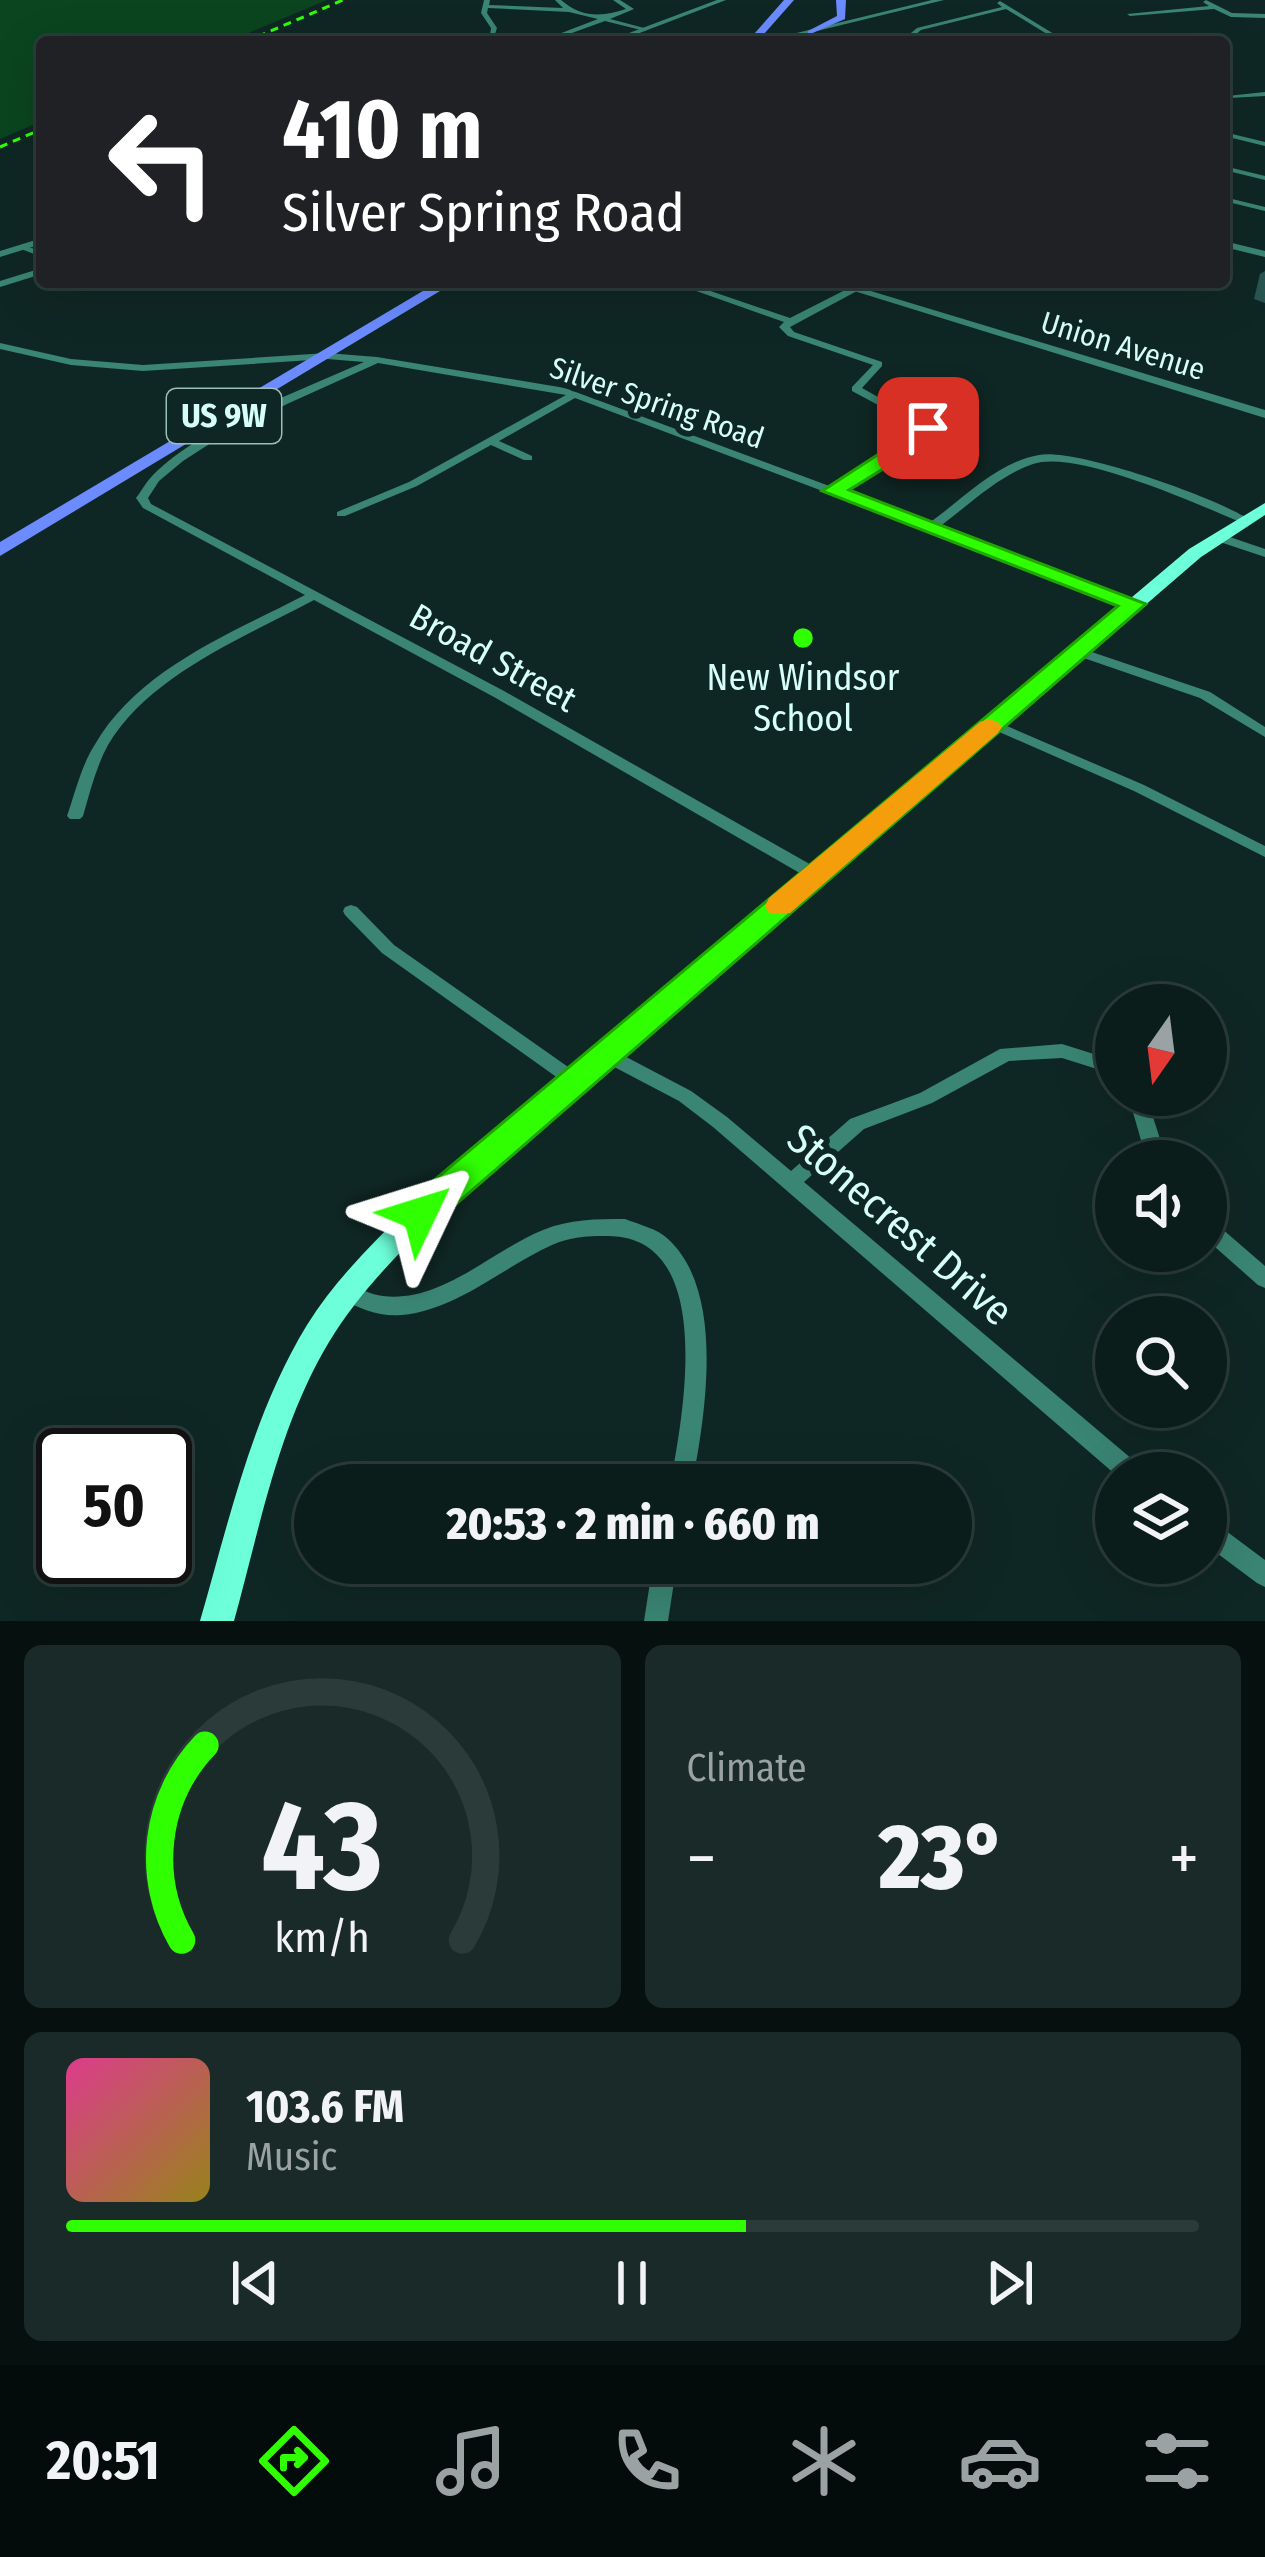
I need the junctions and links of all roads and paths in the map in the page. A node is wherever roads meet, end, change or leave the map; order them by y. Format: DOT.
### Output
graph roads {
  1 [pos="562,0"];
  2 [pos="616,0"];
  3 [pos="723,0"];
  4 [pos="789,0"];
  5 [pos="801,0"];
  6 [pos="841,0"];
  7 [pos="940,0"];
  8 [pos="995,0"];
  9 [pos="1203,0"];
  10 [pos="488,3"];
  11 [pos="1214,7"];
  12 [pos="1007,8"];
  13 [pos="569,10"];
  14 [pos="1130,14"];
  15 [pos="1265,16"];
  16 [pos="604,21"];
  17 [pos="645,29"];
  18 [pos="812,33"];
  19 [pos="497,36"];
  20 [pos="559,36"];
  21 [pos="626,36"];
  22 [pos="763,36"];
  23 [pos="765,36"];
  24 [pos="800,36"];
  25 [pos="910,36"];
  26 [pos="1054,36"];
  27 [pos="1265,94"];
  28 [pos="1230,96"];
  29 [pos="1230,135"];
  30 [pos="1265,144"];
  31 [pos="1230,169"];
  32 [pos="1265,178"];
  33 [pos="1230,200"];
  34 [pos="1265,209"];
  35 [pos="1253,242"];
  36 [pos="36,243"];
  37 [pos="1230,245"];
  38 [pos="24,247"];
  39 [pos="1241,248"];
  40 [pos="36,252"];
  41 [pos="0,254"];
  42 [pos="1265,254"];
  43 [pos="36,273"];
  44 [pos="0,284"];
  45 [pos="414,288"];
  46 [pos="438,288"];
  47 [pos="693,288"];
  48 [pos="851,288"];
  49 [pos="854,289"];
  50 [pos="791,321"];
  51 [pos="0,346"];
  52 [pos="327,356"];
  53 [pos="297,358"];
  54 [pos="376,359"];
  55 [pos="575,394"];
  56 [pos="1265,414"];
  57 [pos="490,441"];
  58 [pos="528,458"];
  59 [pos="833,491"];
  60 [pos="341,514"];
  61 [pos="1254,514"];
  62 [pos="930,528"];
  63 [pos="0,534"];
  64 [pos="1218,537"];
  65 [pos="0,550"];
  66 [pos="1265,553"];
  67 [pos="313,596"];
  68 [pos="1134,604"];
  69 [pos="1077,651"];
  70 [pos="993,724"];
  71 [pos="1265,733"];
  72 [pos="75,815"];
  73 [pos="1265,852"];
  74 [pos="816,874"];
  75 [pos="351,911"];
  76 [pos="605,1054"];
  77 [pos="1095,1062"];
  78 [pos="574,1081"];
  79 [pos="791,1182"];
  80 [pos="1227,1246"];
  81 [pos="1265,1279"];
  82 [pos="348,1292"];
  83 [pos="1106,1452"];
  84 [pos="684,1464"];
  85 [pos="1227,1543"];
  86 [pos="1262,1565"];
  87 [pos="662,1584"];
  88 [pos="217,1621"];
  89 [pos="656,1621"];
  1 -- 13 [label="street"];
  2 -- 16 [label="street"];
  3 -- 17 [label="street"];
  4 -- 22 [label="highway"];
  5 -- 23 [label="highway"];
  6 -- 18 [label="highway"];
  7 -- 18 [label="street"];
  8 -- 12 [label="street"];
  9 -- 11 [label="street"];
  10 -- 13 [label="street"];
  10 -- 19 [label="street"];
  11 -- 14 [label="street"];
  11 -- 15 [label="street"];
  12 -- 25 [label="street"];
  12 -- 26 [label="street"];
  13 -- 16 [label="street"];
  16 -- 17 [label="street"];
  16 -- 20 [label="street"];
  17 -- 21 [label="street"];
  18 -- 24 [label="street"];
  27 -- 28 [label="street"];
  29 -- 30 [label="street"];
  31 -- 32 [label="street"];
  33 -- 34 [label="street"];
  35 -- 39 [label="street"];
  36 -- 38 [label="street"];
  37 -- 39 [label="street"];
  38 -- 40 [label="street"];
  38 -- 41 [label="street"];
  39 -- 42 [label="street"];
  43 -- 44 [label="street"];
  45 -- 53 [label="highway, US 9W"];
  46 -- 52 [label="highway, US 9W"];
  47 -- 50 [label="street"];
  48 -- 49 [label="street, Union Avenue"];
  49 -- 50 [label="street"];
  49 -- 56 [label="street, Union Avenue"];
  50 -- 59 [label="street"];
  51 -- 53 [label="street, Silver Spring Road"];
  52 -- 53 [label="street, Silver Spring Road"];
  52 -- 54 [label="street, Silver Spring Road"];
  52 -- 65 [label="highway, US 9W"];
  53 -- 63 [label="highway, US 9W"];
  54 -- 55 [label="street, Silver Spring Road"];
  54 -- 67 [label="street, Broad Street"];
  55 -- 57 [label="street"];
  55 -- 59 [label="street, Silver Spring Road"];
  57 -- 58 [label="street"];
  57 -- 60 [label="street"];
  59 -- 62 [label="street, Silver Spring Road"];
  61 -- 62 [label="street"];
  61 -- 64 [label="main road"];
  62 -- 68 [label="street, Silver Spring Road"];
  64 -- 66 [label="street"];
  64 -- 68 [label="main road"];
  67 -- 72 [label="street"];
  67 -- 74 [label="street, Broad Street"];
  68 -- 69 [label="main road"];
  69 -- 70 [label="main road"];
  69 -- 71 [label="street"];
  70 -- 73 [label="street"];
  70 -- 74 [label="main road"];
  74 -- 76 [label="main road"];
  75 -- 78 [label="street"];
  76 -- 78 [label="main road"];
  76 -- 79 [label="street, Stonecrest Drive"];
  77 -- 79 [label="street"];
  78 -- 82 [label="main road"];
  79 -- 83 [label="street, Stonecrest Drive"];
  80 -- 81 [label="street"];
  82 -- 84 [label="street"];
  82 -- 88 [label="main road"];
  85 -- 86 [label="street"];
  87 -- 89 [label="street"];
}
